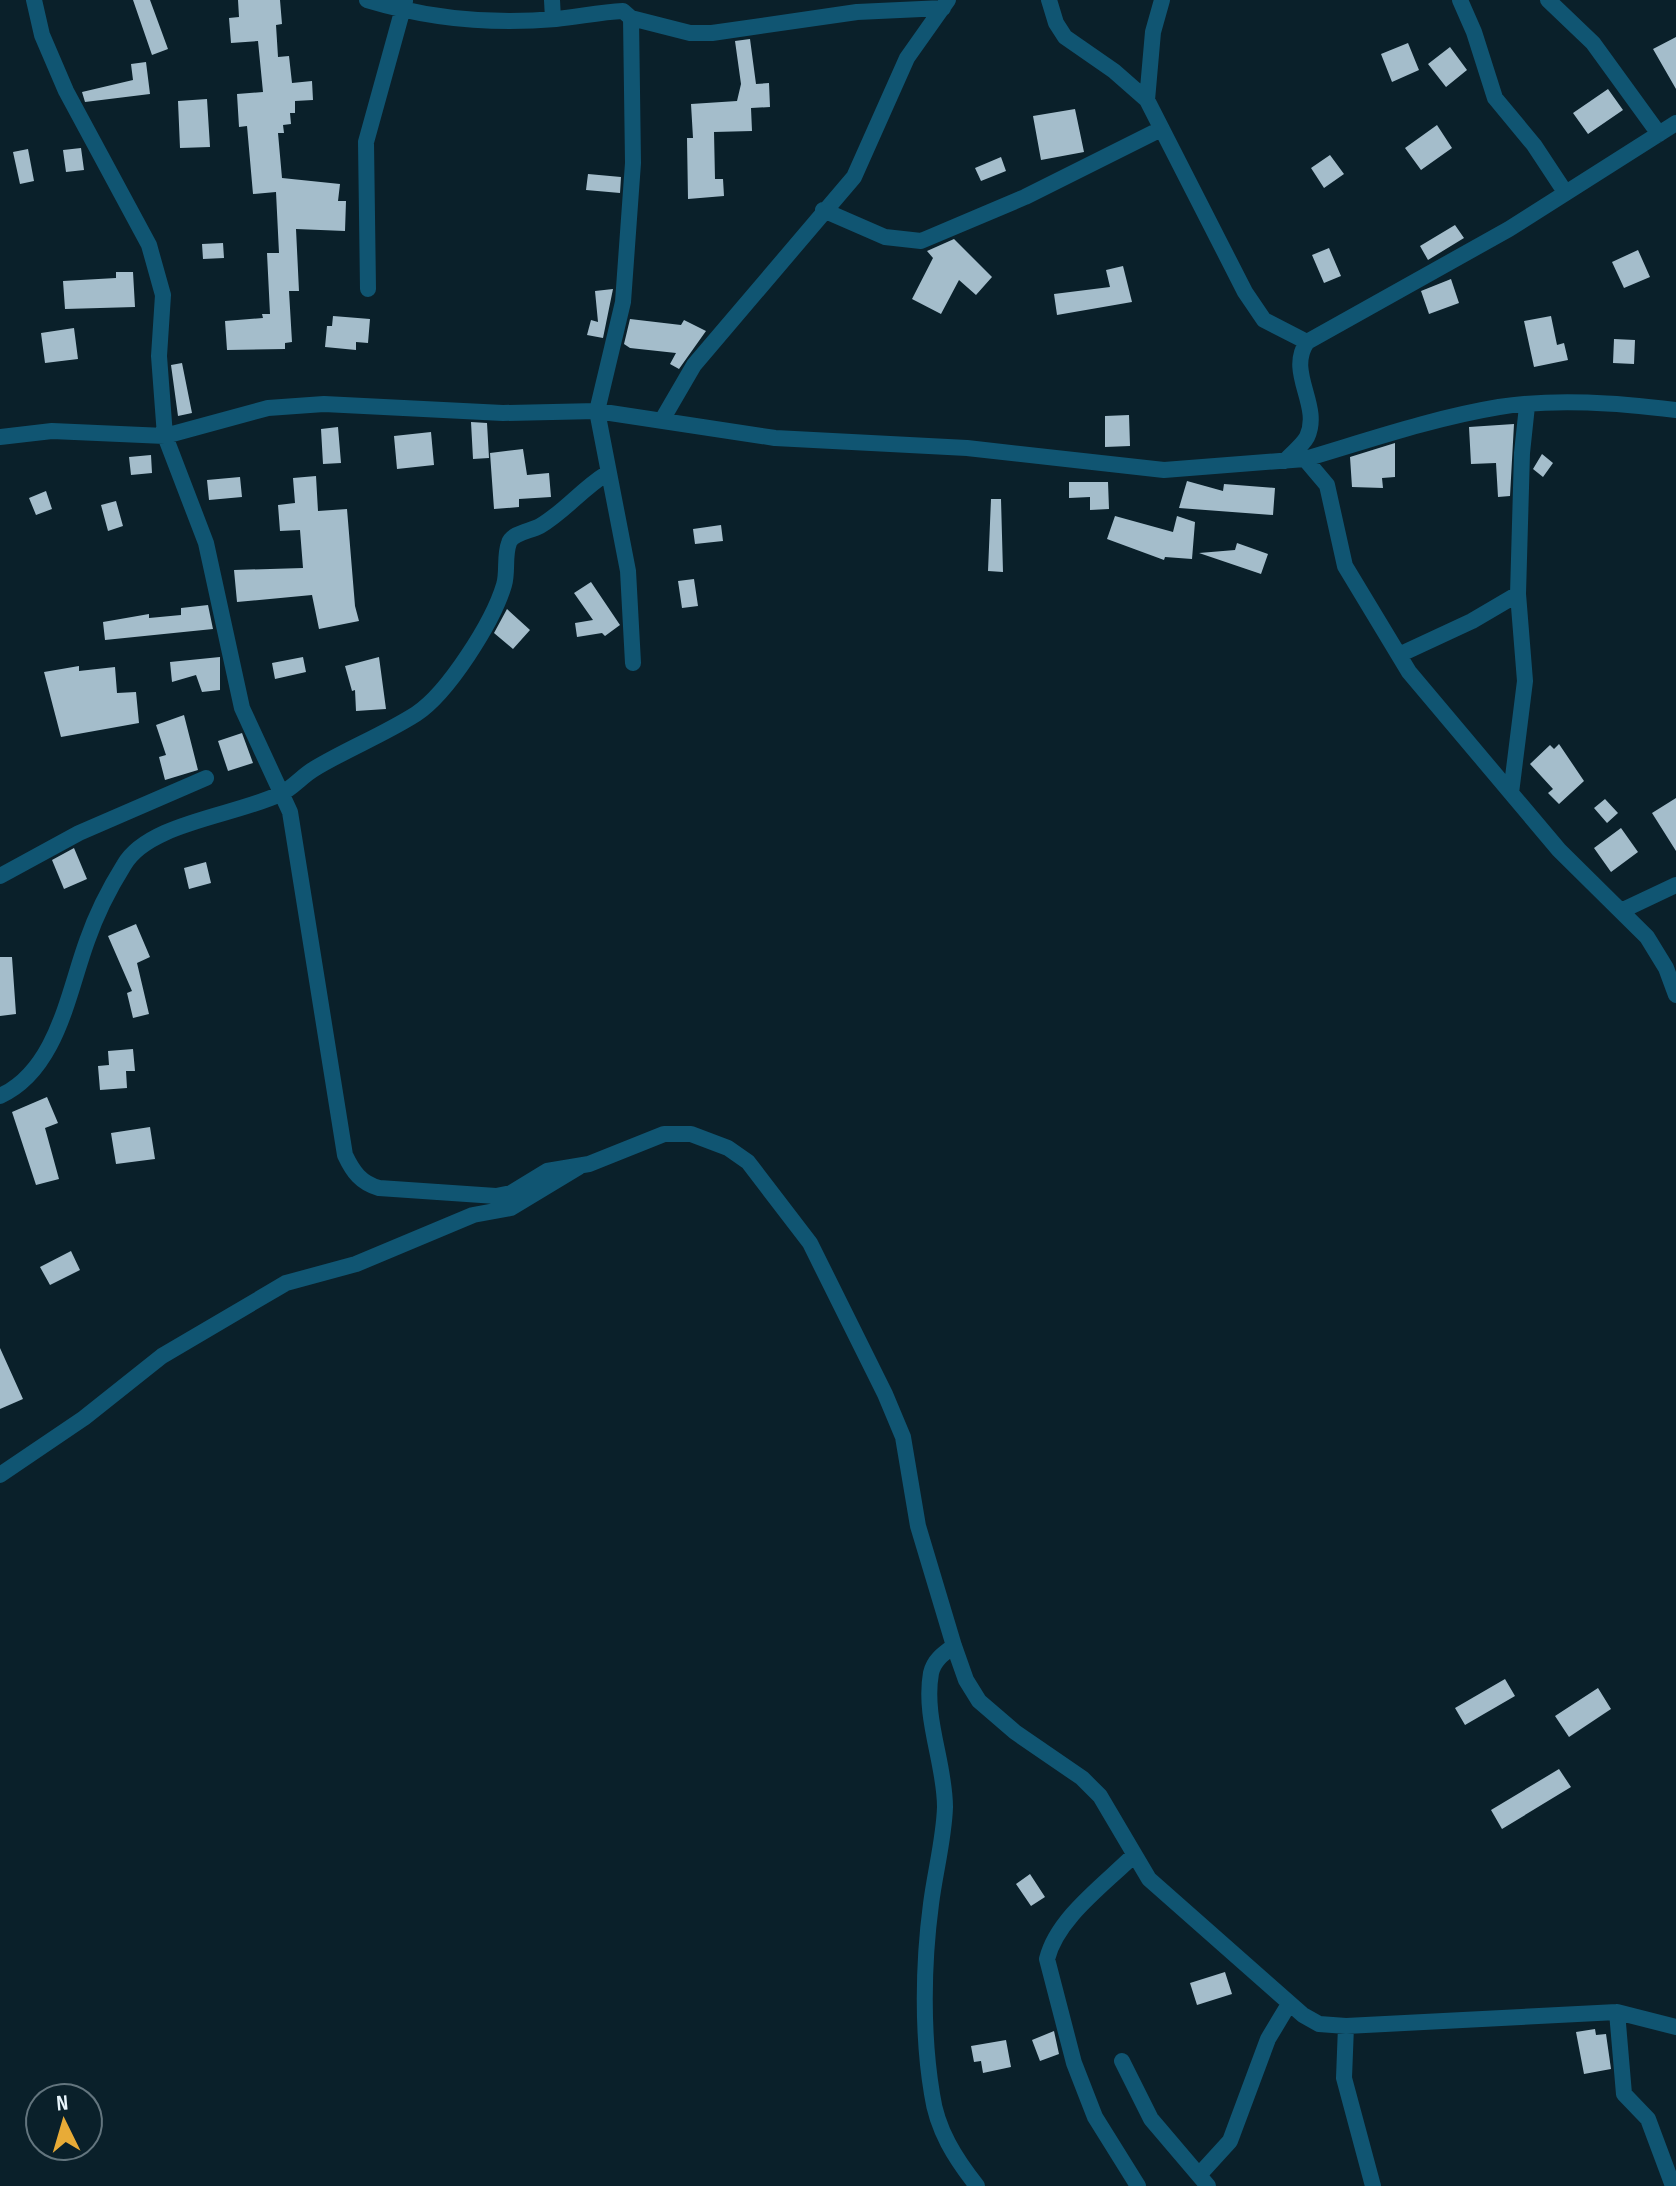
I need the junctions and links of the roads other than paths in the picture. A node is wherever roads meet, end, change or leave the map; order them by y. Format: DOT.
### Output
graph roads {
  1 [pos="367,0"];
  2 [pos="552,0"];
  3 [pos="1049,0"];
  4 [pos="1162,0"];
  5 [pos="1460,0"];
  6 [pos="1548,0"];
  7 [pos="36,2"];
  8 [pos="946,4"];
  9 [pos="405,6"];
  10 [pos="631,18"];
  11 [pos="553,19"];
  12 [pos="1147,100"];
  13 [pos="1676,123"];
  14 [pos="1161,129"];
  15 [pos="1659,134"];
  16 [pos="1565,192"];
  17 [pos="823,210"];
  18 [pos="368,289"];
  19 [pos="1307,342"];
  20 [pos="1527,406"];
  21 [pos="1676,410"];
  22 [pos="597,411"];
  23 [pos="662,420"];
  24 [pos="165,436"];
  25 [pos="0,437"];
  26 [pos="1305,459"];
  27 [pos="1285,461"];
  28 [pos="606,474"];
  29 [pos="1518,594"];
  30 [pos="1401,654"];
  31 [pos="633,663"];
  32 [pos="206,778"];
  33 [pos="284,792"];
  34 [pos="1511,793"];
  35 [pos="0,876"];
  36 [pos="1676,885"];
  37 [pos="1623,910"];
  38 [pos="1676,995"];
  39 [pos="0,1096"];
  40 [pos="581,1165"];
  41 [pos="0,1475"];
  42 [pos="954,1646"];
  43 [pos="1134,1855"];
  44 [pos="1289,2004"];
  45 [pos="1617,2012"];
  46 [pos="1346,2026"];
  47 [pos="1676,2027"];
  48 [pos="1122,2061"];
  49 [pos="1204,2181"];
  50 [pos="977,2186"];
  51 [pos="1138,2186"];
  52 [pos="1373,2186"];
  53 [pos="1673,2186"];
  1 -- 9 [label="street"];
  2 -- 11 [label="street"];
  3 -- 12 [label="street"];
  4 -- 12 [label="street"];
  5 -- 16 [label="street"];
  6 -- 15 [label="street"];
  7 -- 24 [label="street"];
  8 -- 10 [label="street"];
  8 -- 17 [label="street"];
  9 -- 11 [label="street"];
  9 -- 18 [label="street"];
  10 -- 11 [label="street"];
  10 -- 22 [label="street"];
  12 -- 14 [label="street"];
  13 -- 15 [label="street"];
  14 -- 17 [label="street"];
  14 -- 19 [label="street"];
  15 -- 16 [label="street"];
  16 -- 19 [label="street"];
  17 -- 23 [label="street"];
  19 -- 27 [label="street"];
  20 -- 21 [label="street"];
  20 -- 26 [label="street"];
  20 -- 29 [label="street"];
  22 -- 23 [label="street"];
  22 -- 24 [label="street"];
  22 -- 28 [label="street"];
  23 -- 27 [label="street"];
  24 -- 25 [label="street"];
  24 -- 33 [label="street"];
  26 -- 27 [label="street"];
  26 -- 30 [label="street"];
  28 -- 31 [label="street"];
  28 -- 33 [label="street"];
  29 -- 30 [label="street"];
  29 -- 34 [label="street"];
  30 -- 34 [label="street"];
  32 -- 35 [label="street"];
  33 -- 39 [label="street"];
  33 -- 40 [label="street"];
  34 -- 37 [label="street"];
  36 -- 37 [label="street"];
  37 -- 38 [label="street"];
  40 -- 41 [label="street"];
  40 -- 42 [label="street"];
  42 -- 43 [label="street"];
  42 -- 50 [label="street"];
  43 -- 44 [label="street"];
  43 -- 51 [label="street"];
  44 -- 46 [label="street"];
  44 -- 49 [label="street"];
  45 -- 46 [label="street"];
  45 -- 47 [label="street"];
  45 -- 53 [label="street"];
  46 -- 52 [label="street"];
  48 -- 49 [label="street"];
}
